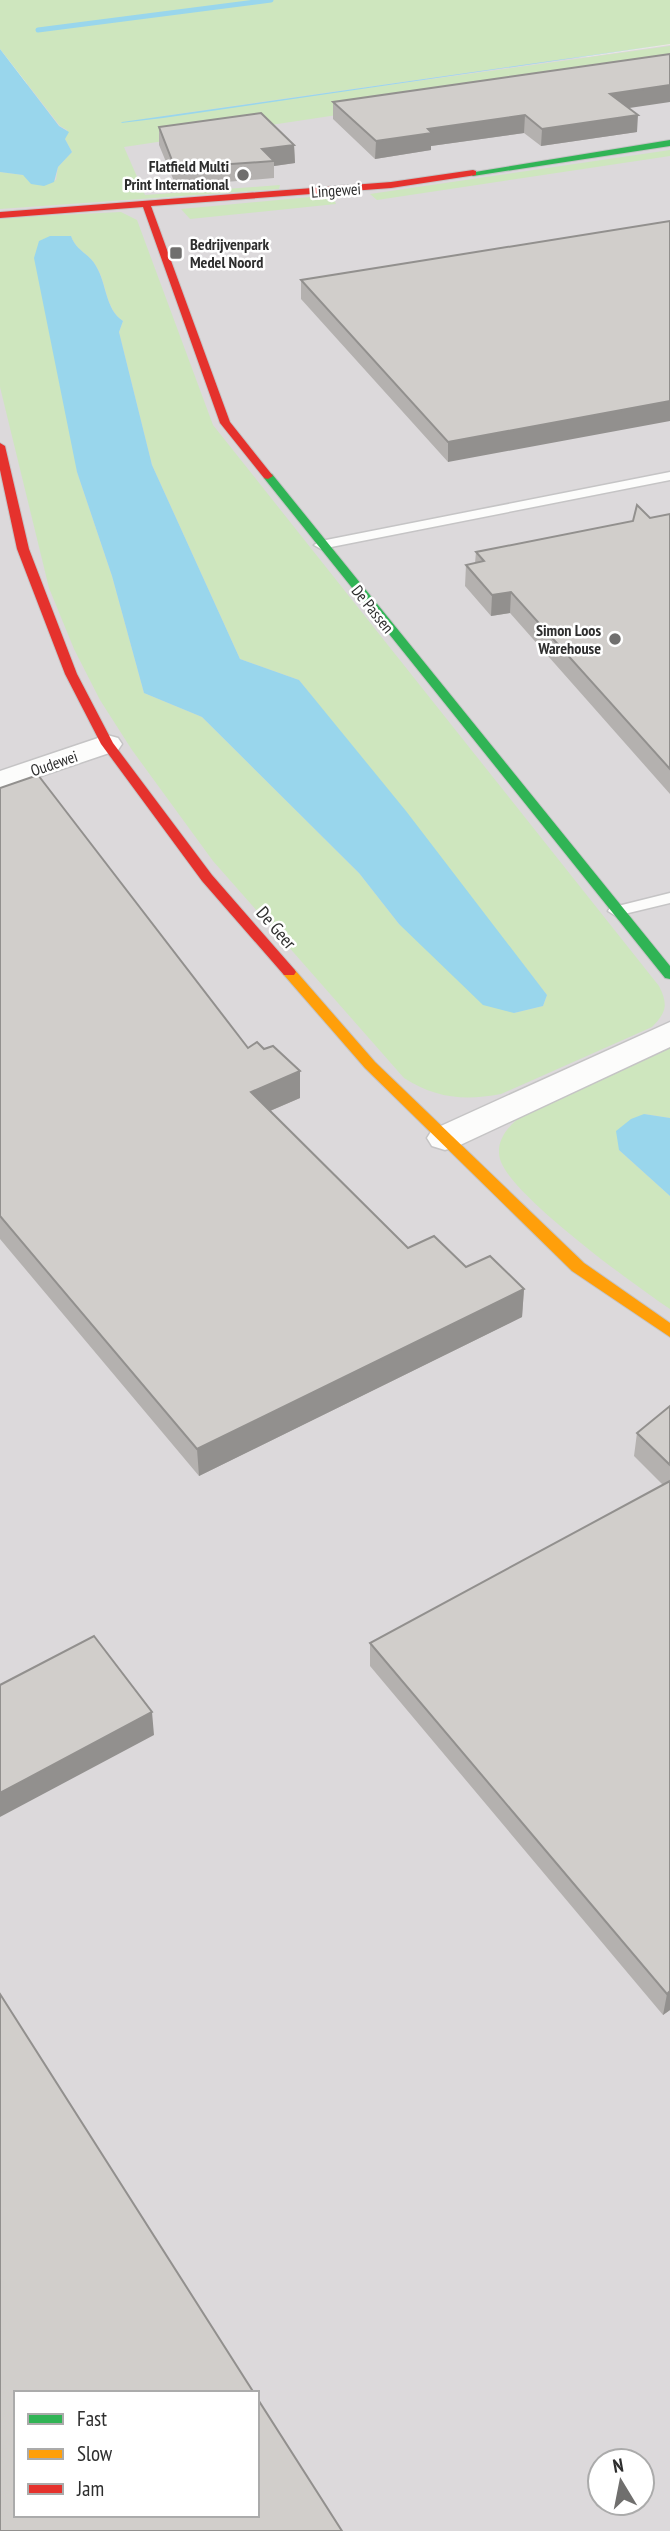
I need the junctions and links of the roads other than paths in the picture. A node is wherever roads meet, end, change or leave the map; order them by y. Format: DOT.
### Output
graph roads {
  1 [pos="670,143"];
  2 [pos="146,204"];
  3 [pos="0,215"];
  4 [pos="0,446"];
  5 [pos="670,477"];
  6 [pos="321,545"];
  7 [pos="107,744"];
  8 [pos="0,781"];
  9 [pos="670,898"];
  10 [pos="616,911"];
  11 [pos="670,975"];
  12 [pos="670,1033"];
  13 [pos="446,1138"];
  14 [pos="670,1331"];
  1 -- 2 [label="street, Lingewei"];
  2 -- 3 [label="street, Lingewei"];
  2 -- 6 [label="street, De Passen"];
  4 -- 7 [label="street, De Geer"];
  5 -- 6 [label="lane"];
  6 -- 10 [label="street, De Passen"];
  7 -- 8 [label="street, Oudewei"];
  7 -- 13 [label="street, De Geer"];
  9 -- 10 [label="lane"];
  10 -- 11 [label="street, De Passen"];
  12 -- 13 [label="street"];
  13 -- 14 [label="street, De Geer"];
}
